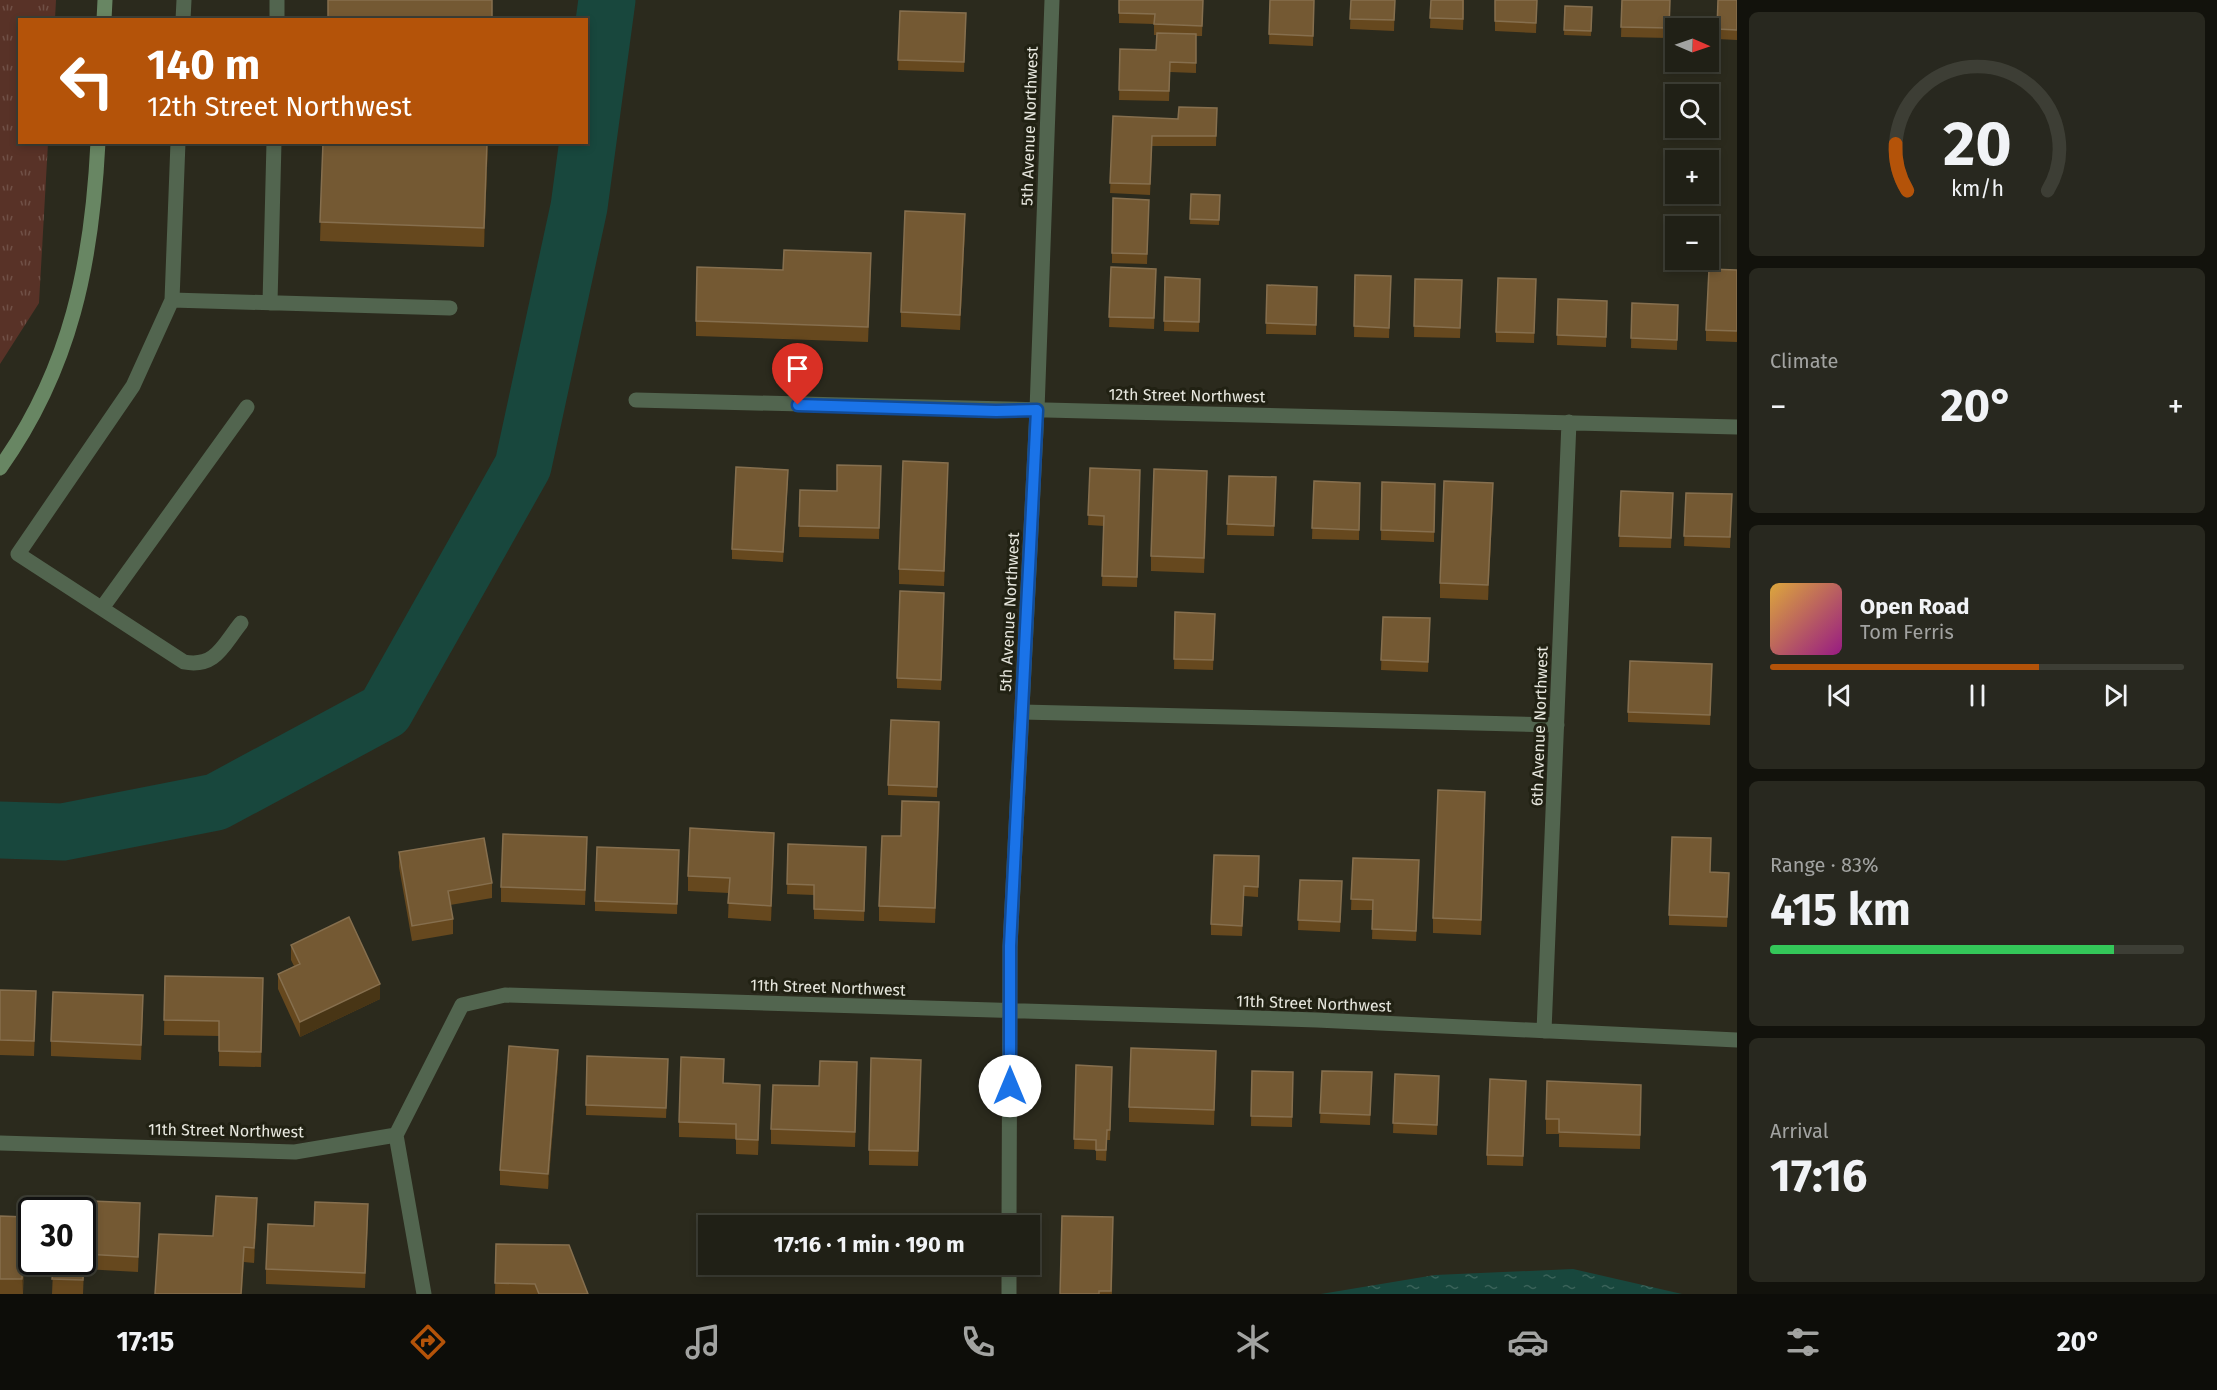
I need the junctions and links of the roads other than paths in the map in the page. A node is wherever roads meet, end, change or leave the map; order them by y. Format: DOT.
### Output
graph roads {
  1 [pos="105,0"];
  2 [pos="184,0"];
  3 [pos="277,0"];
  4 [pos="1052,0"];
  5 [pos="104,18"];
  6 [pos="183,18"];
  7 [pos="277,18"];
  8 [pos="98,144"];
  9 [pos="178,144"];
  10 [pos="274,144"];
  11 [pos="172,300"];
  12 [pos="270,303"];
  13 [pos="450,308"];
  14 [pos="636,400"];
  15 [pos="247,406"];
  16 [pos="1037,410"];
  17 [pos="1569,422"];
  18 [pos="1737,427"];
  19 [pos="0,468"];
  20 [pos="102,608"];
  21 [pos="241,623"];
  22 [pos="1022,712"];
  23 [pos="1557,725"];
  24 [pos="1010,1011"];
  25 [pos="1544,1031"];
  26 [pos="1737,1040"];
  27 [pos="396,1135"];
  28 [pos="0,1143"];
  29 [pos="1009,1215"];
  30 [pos="1009,1275"];
  31 [pos="424,1294"];
  32 [pos="1009,1294"];
  1 -- 5 [label="main road"];
  2 -- 6 [label="street"];
  3 -- 7 [label="street"];
  4 -- 16 [label="street, 5th Avenue Northwest"];
  8 -- 19 [label="main road"];
  9 -- 11 [label="street"];
  10 -- 12 [label="street"];
  11 -- 12 [label="street"];
  11 -- 20 [label="street"];
  12 -- 13 [label="street"];
  14 -- 16 [label="street, 12th Street Northwest"];
  15 -- 20 [label="street"];
  16 -- 17 [label="street, 12th Street Northwest"];
  16 -- 22 [label="street, 5th Avenue Northwest"];
  17 -- 18 [label="street, 12th Street Northwest"];
  17 -- 23 [label="street, 6th Avenue Northwest"];
  20 -- 21 [label="street"];
  22 -- 23 [label="street"];
  22 -- 24 [label="street, 5th Avenue Northwest"];
  23 -- 25 [label="street, 6th Avenue Northwest"];
  24 -- 25 [label="street, 11th Street Northwest"];
  24 -- 27 [label="street, 11th Street Northwest"];
  24 -- 29 [label="street, 5th Avenue Northwest"];
  25 -- 26 [label="street, 11th Street Northwest"];
  27 -- 28 [label="street, 11th Street Northwest"];
  27 -- 31 [label="street"];
  30 -- 32 [label="street"];
}
